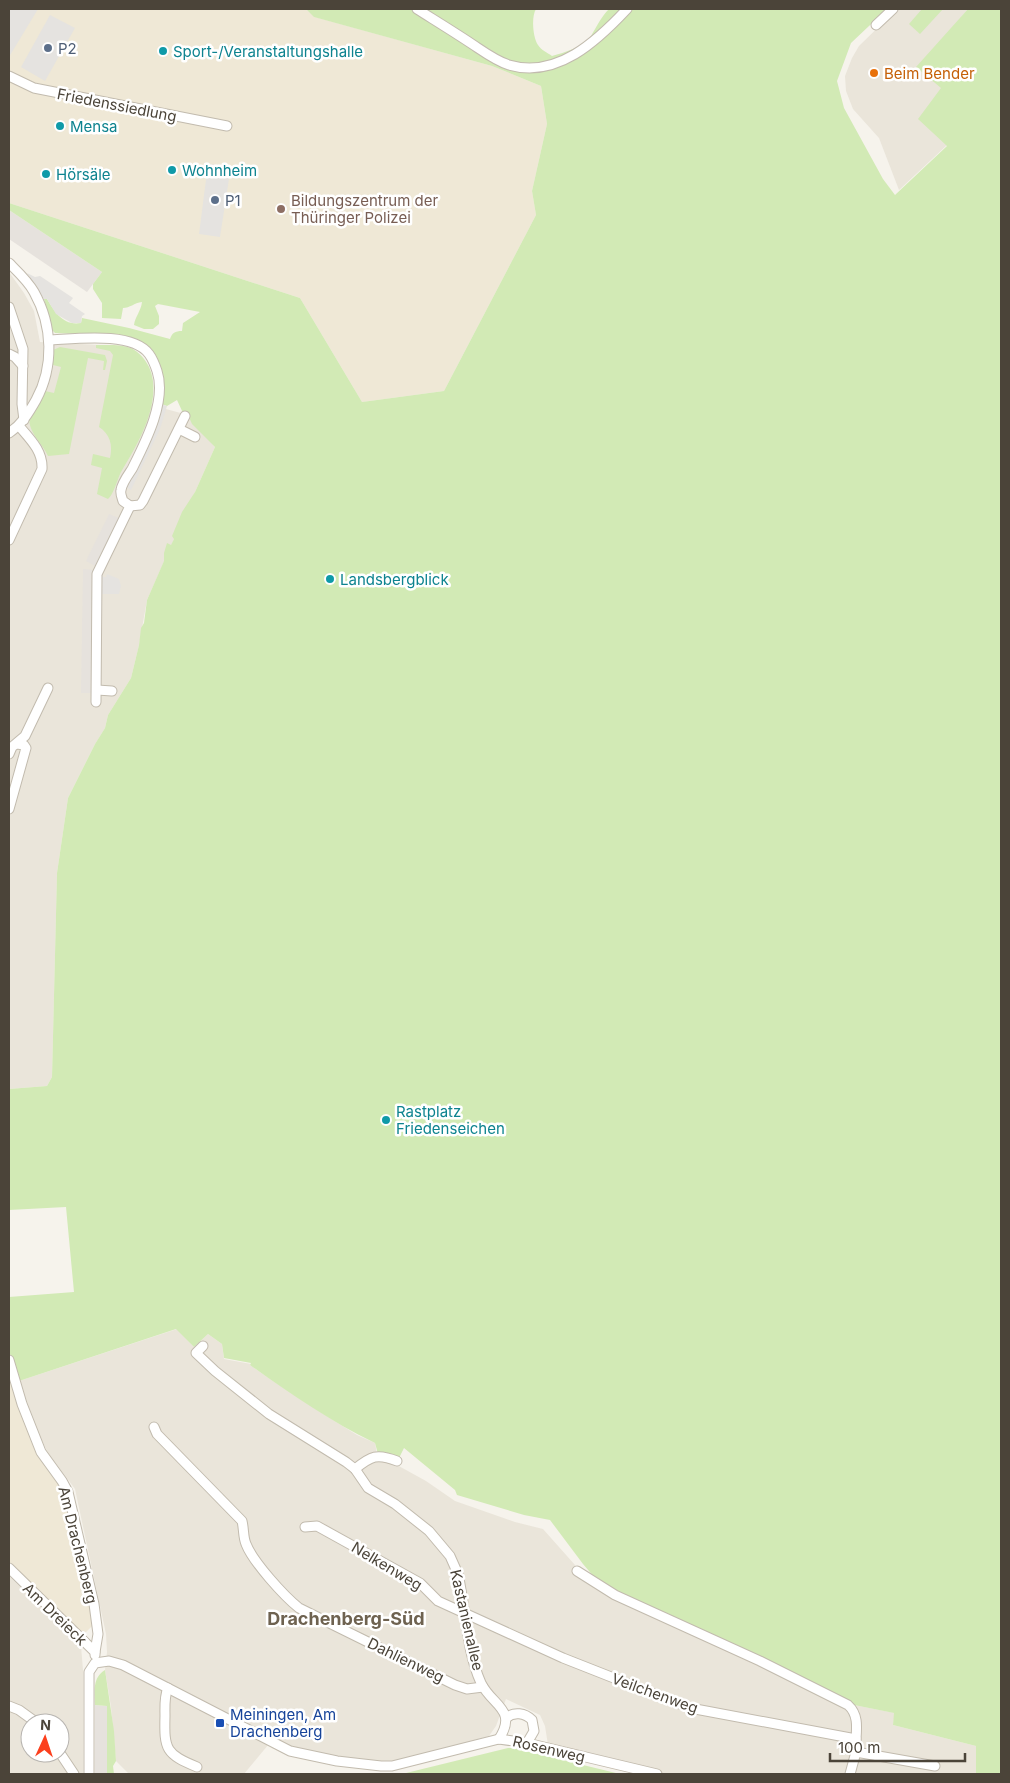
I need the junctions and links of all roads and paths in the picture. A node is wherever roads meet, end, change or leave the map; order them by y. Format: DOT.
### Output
graph roads {
  1 [pos="418,9"];
  2 [pos="627,9"];
  3 [pos="893,9"];
  4 [pos="876,25"];
  5 [pos="9,76"];
  6 [pos="228,126"];
  7 [pos="9,263"];
  8 [pos="9,307"];
  9 [pos="49,340"];
  10 [pos="9,354"];
  11 [pos="23,366"];
  12 [pos="185,416"];
  13 [pos="21,423"];
  14 [pos="179,429"];
  15 [pos="9,432"];
  16 [pos="195,438"];
  17 [pos="130,506"];
  18 [pos="9,540"];
  19 [pos="48,688"];
  20 [pos="97,690"];
  21 [pos="112,691"];
  22 [pos="96,702"];
  23 [pos="17,744"];
  24 [pos="9,754"];
  25 [pos="9,809"];
  26 [pos="203,1346"];
  27 [pos="9,1360"];
  28 [pos="154,1427"];
  29 [pos="398,1461"];
  30 [pos="355,1469"];
  31 [pos="305,1527"];
  32 [pos="9,1568"];
  33 [pos="578,1571"];
  34 [pos="465,1614"];
  35 [pos="95,1652"];
  36 [pos="95,1664"];
  37 [pos="484,1687"];
  38 [pos="168,1688"];
  39 [pos="9,1706"];
  40 [pos="24,1713"];
  41 [pos="506,1718"];
  42 [pos="498,1739"];
  43 [pos="856,1739"];
  44 [pos="527,1743"];
  45 [pos="856,1752"];
  46 [pos="67,1763"];
  47 [pos="935,1766"];
  48 [pos="197,1767"];
  49 [pos="74,1774"];
  50 [pos="89,1774"];
  51 [pos="657,1774"];
  52 [pos="850,1774"];
  1 -- 2 [label="street"];
  3 -- 4 [label="street"];
  5 -- 6 [label="street, Friedenssiedlung"];
  7 -- 9 [label="street"];
  8 -- 11 [label="street"];
  9 -- 13 [label="street"];
  9 -- 17 [label="street"];
  10 -- 11 [label="street"];
  11 -- 13 [label="street"];
  12 -- 14 [label="street"];
  13 -- 15 [label="street"];
  13 -- 18 [label="street"];
  14 -- 16 [label="street"];
  14 -- 17 [label="street"];
  17 -- 20 [label="street"];
  19 -- 23 [label="street"];
  20 -- 21 [label="street"];
  20 -- 22 [label="street"];
  23 -- 24 [label="street"];
  23 -- 25 [label="street"];
  26 -- 30 [label="street, Kastanienallee"];
  27 -- 35 [label="street, Am Drachenberg"];
  28 -- 37 [label="street, Dahlienweg"];
  29 -- 30 [label="street"];
  30 -- 34 [label="street, Kastanienallee"];
  31 -- 34 [label="street, Nelkenweg"];
  32 -- 35 [label="street, Am Dreieck"];
  33 -- 43 [label="street"];
  34 -- 37 [label="street, Kastanienallee"];
  34 -- 43 [label="street, Veilchenweg"];
  35 -- 36 [label="street, Am Dreieck"];
  36 -- 38 [label="street"];
  36 -- 50 [label="street, Am Dreieck"];
  37 -- 41 [label="street, Kastanienallee"];
  38 -- 42 [label="street"];
  38 -- 48 [label="street"];
  39 -- 40 [label="street"];
  41 -- 42 [label="street"];
  41 -- 44 [label="street"];
  42 -- 44 [label="street, Rosenweg"];
  43 -- 45 [label="street"];
  44 -- 51 [label="street, Rosenweg"];
  45 -- 47 [label="street"];
  45 -- 52 [label="street"];
  46 -- 49 [label="street"];
}
